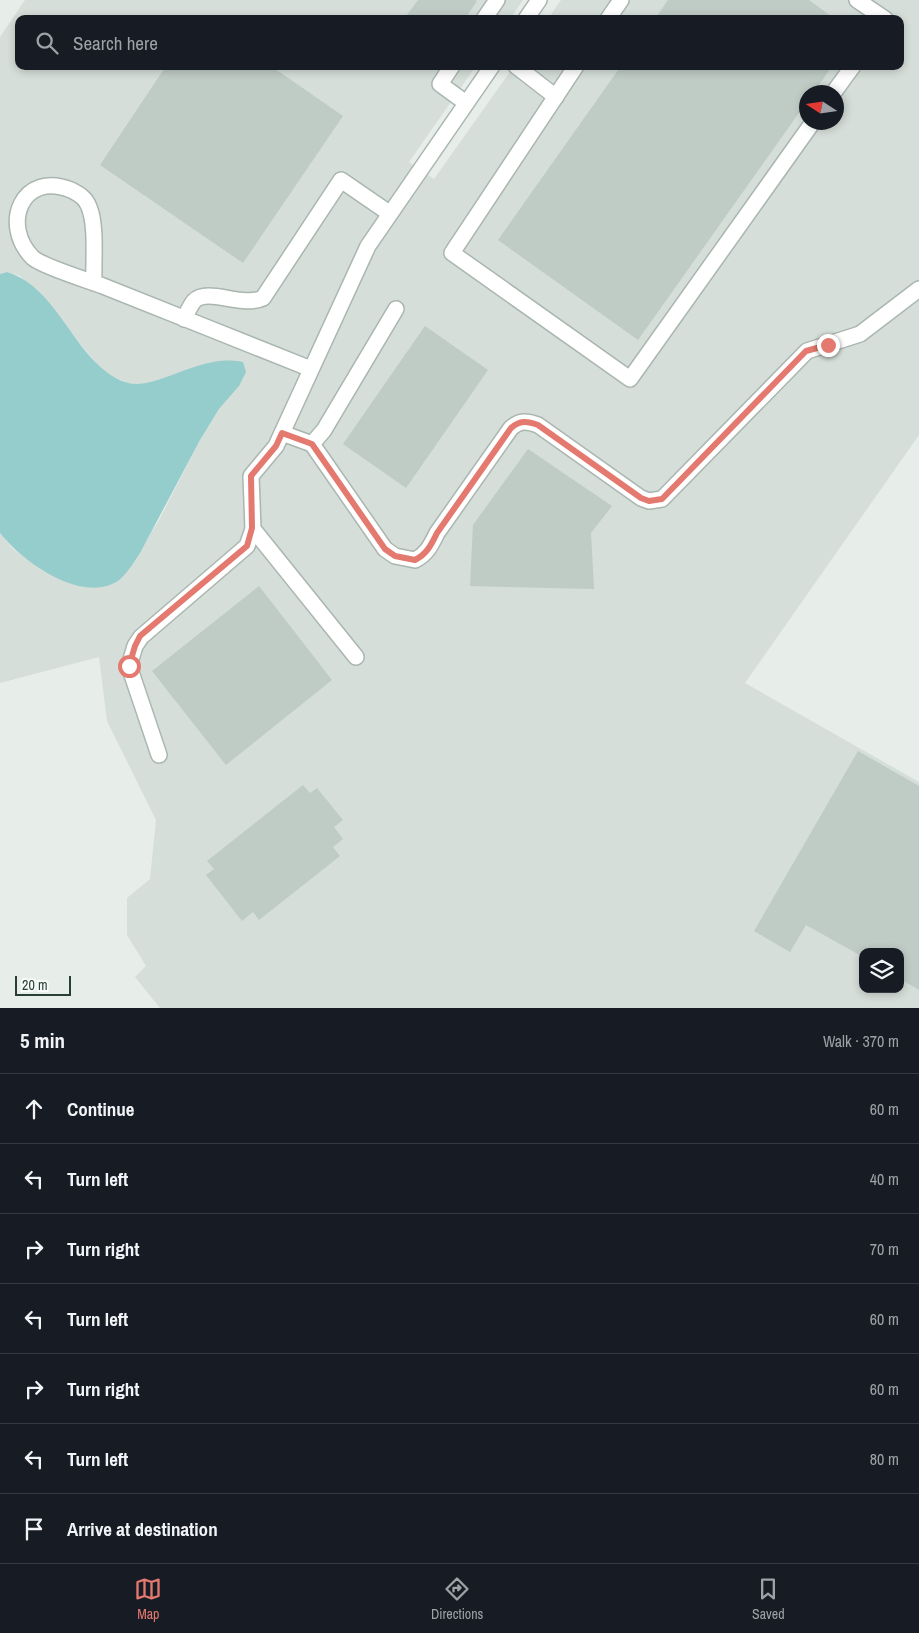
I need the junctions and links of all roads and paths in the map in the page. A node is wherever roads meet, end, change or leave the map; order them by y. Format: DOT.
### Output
graph roads {
  1 [pos="497,0"];
  2 [pos="539,0"];
  3 [pos="620,0"];
  4 [pos="857,0"];
  5 [pos="487,15"];
  6 [pos="529,15"];
  7 [pos="611,15"];
  8 [pos="879,15"];
  9 [pos="449,70"];
  10 [pos="489,70"];
  11 [pos="521,70"];
  12 [pos="573,70"];
  13 [pos="850,70"];
  14 [pos="839,85"];
  15 [pos="556,97"];
  16 [pos="466,103"];
  17 [pos="807,130"];
  18 [pos="389,213"];
  19 [pos="94,283"];
  20 [pos="919,289"];
  21 [pos="396,309"];
  22 [pos="184,319"];
  23 [pos="311,369"];
  24 [pos="282,433"];
  25 [pos="312,444"];
  26 [pos="252,528"];
  27 [pos="356,657"];
  28 [pos="159,755"];
  1 -- 5 [label="lane"];
  2 -- 6 [label="lane"];
  3 -- 7 [label="lane"];
  4 -- 8 [label="lane"];
  9 -- 16 [label="lane"];
  10 -- 16 [label="lane"];
  11 -- 15 [label="lane"];
  12 -- 15 [label="lane"];
  13 -- 14 [label="lane"];
  15 -- 17 [label="lane"];
  16 -- 18 [label="lane"];
  18 -- 22 [label="lane"];
  18 -- 23 [label="lane"];
  19 -- 19 [label="lane"];
  19 -- 22 [label="lane"];
  20 -- 25 [label="lane"];
  21 -- 25 [label="lane"];
  22 -- 23 [label="lane"];
  23 -- 24 [label="lane"];
  24 -- 25 [label="lane"];
  24 -- 26 [label="lane"];
  26 -- 27 [label="lane"];
  26 -- 28 [label="lane"];
}
